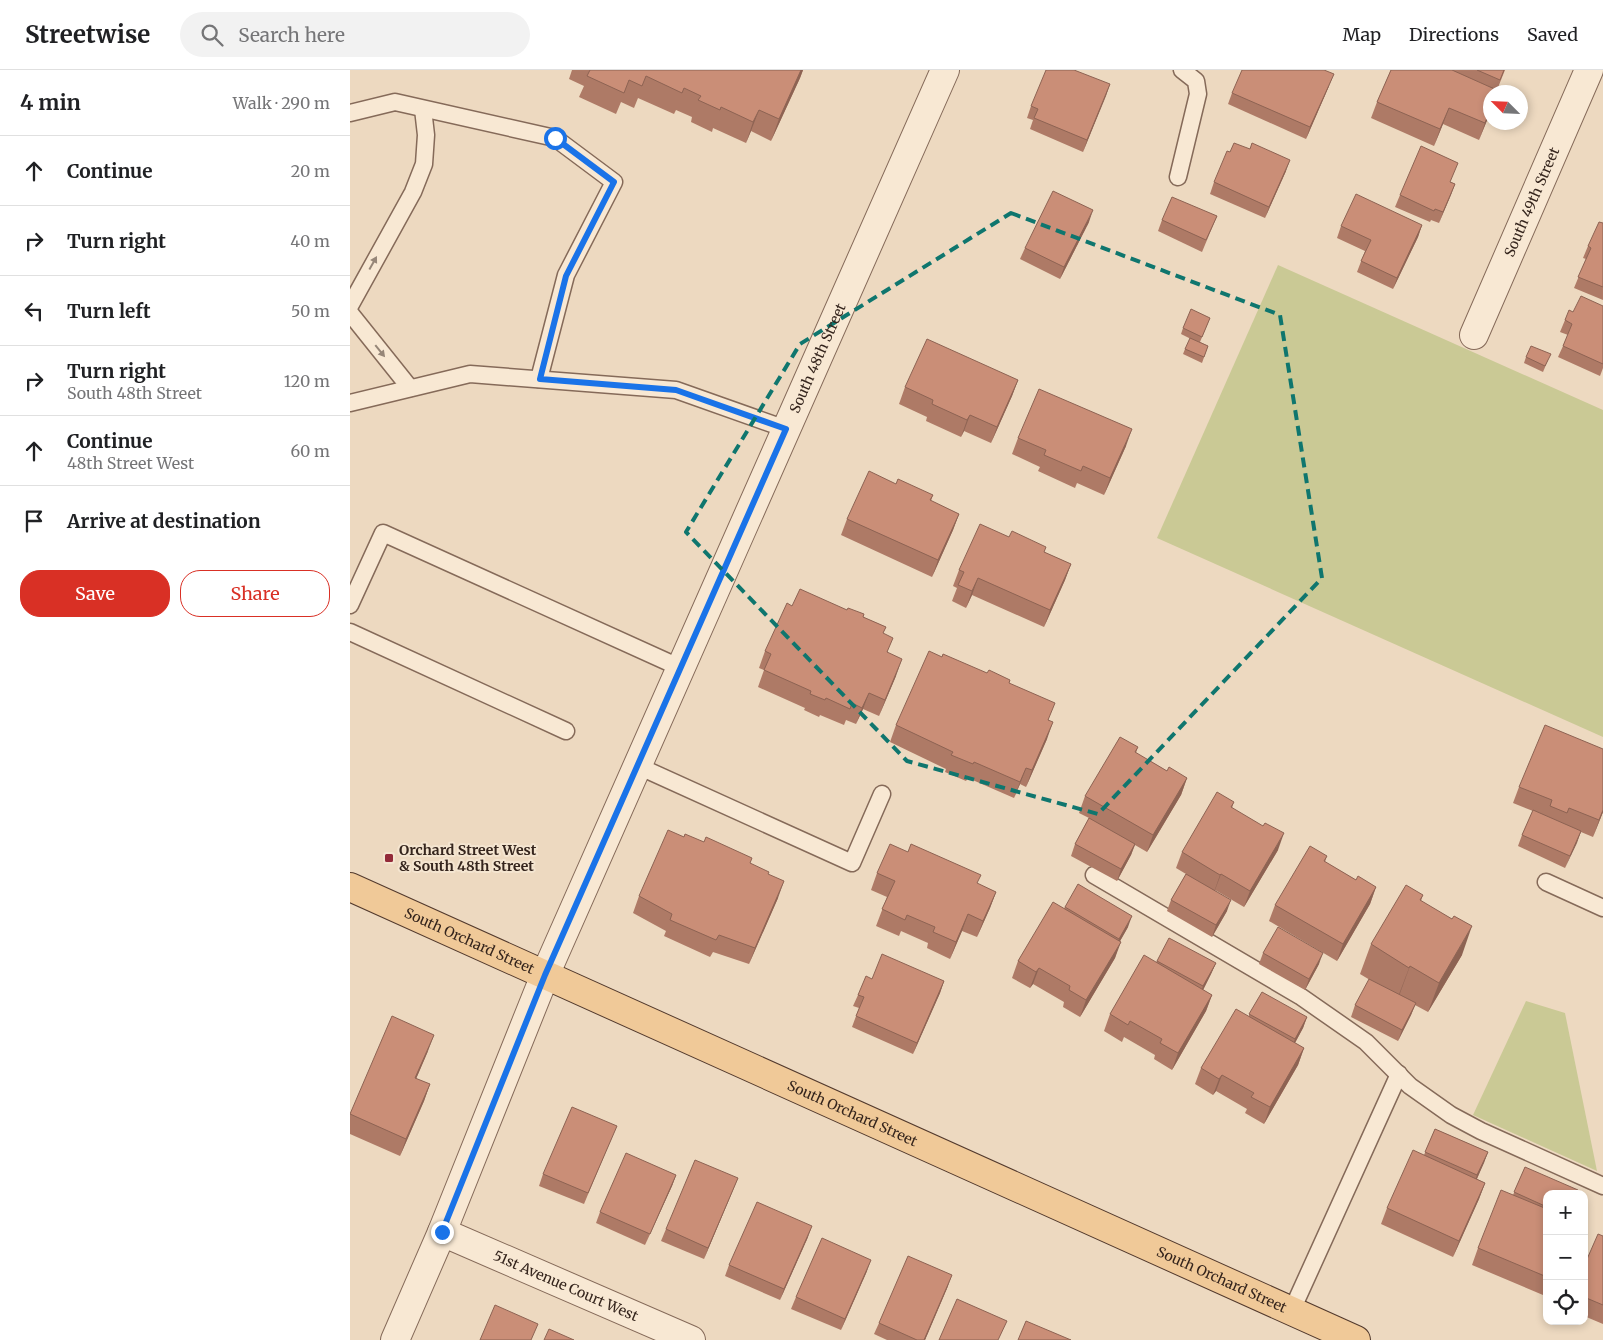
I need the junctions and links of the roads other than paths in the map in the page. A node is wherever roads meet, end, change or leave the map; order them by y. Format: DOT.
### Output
graph roads {
  1 [pos="945,70"];
  2 [pos="1182,70"];
  3 [pos="1589,70"];
  4 [pos="423,109"];
  5 [pos="350,113"];
  6 [pos="1178,177"];
  7 [pos="350,306"];
  8 [pos="350,313"];
  9 [pos="1474,335"];
  10 [pos="540,379"];
  11 [pos="410,388"];
  12 [pos="350,403"];
  13 [pos="786,429"];
  14 [pos="350,605"];
  15 [pos="350,632"];
  16 [pos="681,668"];
  17 [pos="566,731"];
  18 [pos="638,766"];
  19 [pos="882,794"];
  20 [pos="1094,875"];
  21 [pos="1546,882"];
  22 [pos="350,887"];
  23 [pos="1603,908"];
  24 [pos="545,975"];
  25 [pos="1399,1074"];
  26 [pos="1603,1186"];
  27 [pos="442,1232"];
  28 [pos="1292,1310"];
  29 [pos="395,1340"];
  30 [pos="690,1340"];
  31 [pos="1356,1340"];
  1 -- 13 [label="street, South 48th Street"];
  2 -- 6 [label="lane"];
  3 -- 9 [label="street, South 49th Street"];
  4 -- 5 [label="lane"];
  7 -- 4 [label="lane, one-way"];
  4 -- 10 [label="lane"];
  8 -- 11 [label="lane, one-way"];
  10 -- 11 [label="lane"];
  10 -- 13 [label="lane"];
  11 -- 12 [label="lane"];
  13 -- 16 [label="street, South 48th Street"];
  14 -- 16 [label="lane"];
  15 -- 17 [label="lane"];
  16 -- 18 [label="street, South 48th Street"];
  18 -- 19 [label="lane"];
  18 -- 24 [label="street, South 48th Street"];
  20 -- 25 [label="lane"];
  21 -- 23 [label="lane"];
  22 -- 24 [label="main road, South Orchard Street"];
  24 -- 27 [label="street, South 48th Street"];
  24 -- 28 [label="main road, South Orchard Street"];
  25 -- 26 [label="lane"];
  25 -- 28 [label="lane"];
  27 -- 29 [label="street, South 48th Street"];
  27 -- 30 [label="street, 51st Avenue Court West"];
  28 -- 31 [label="main road, South Orchard Street"];
}
